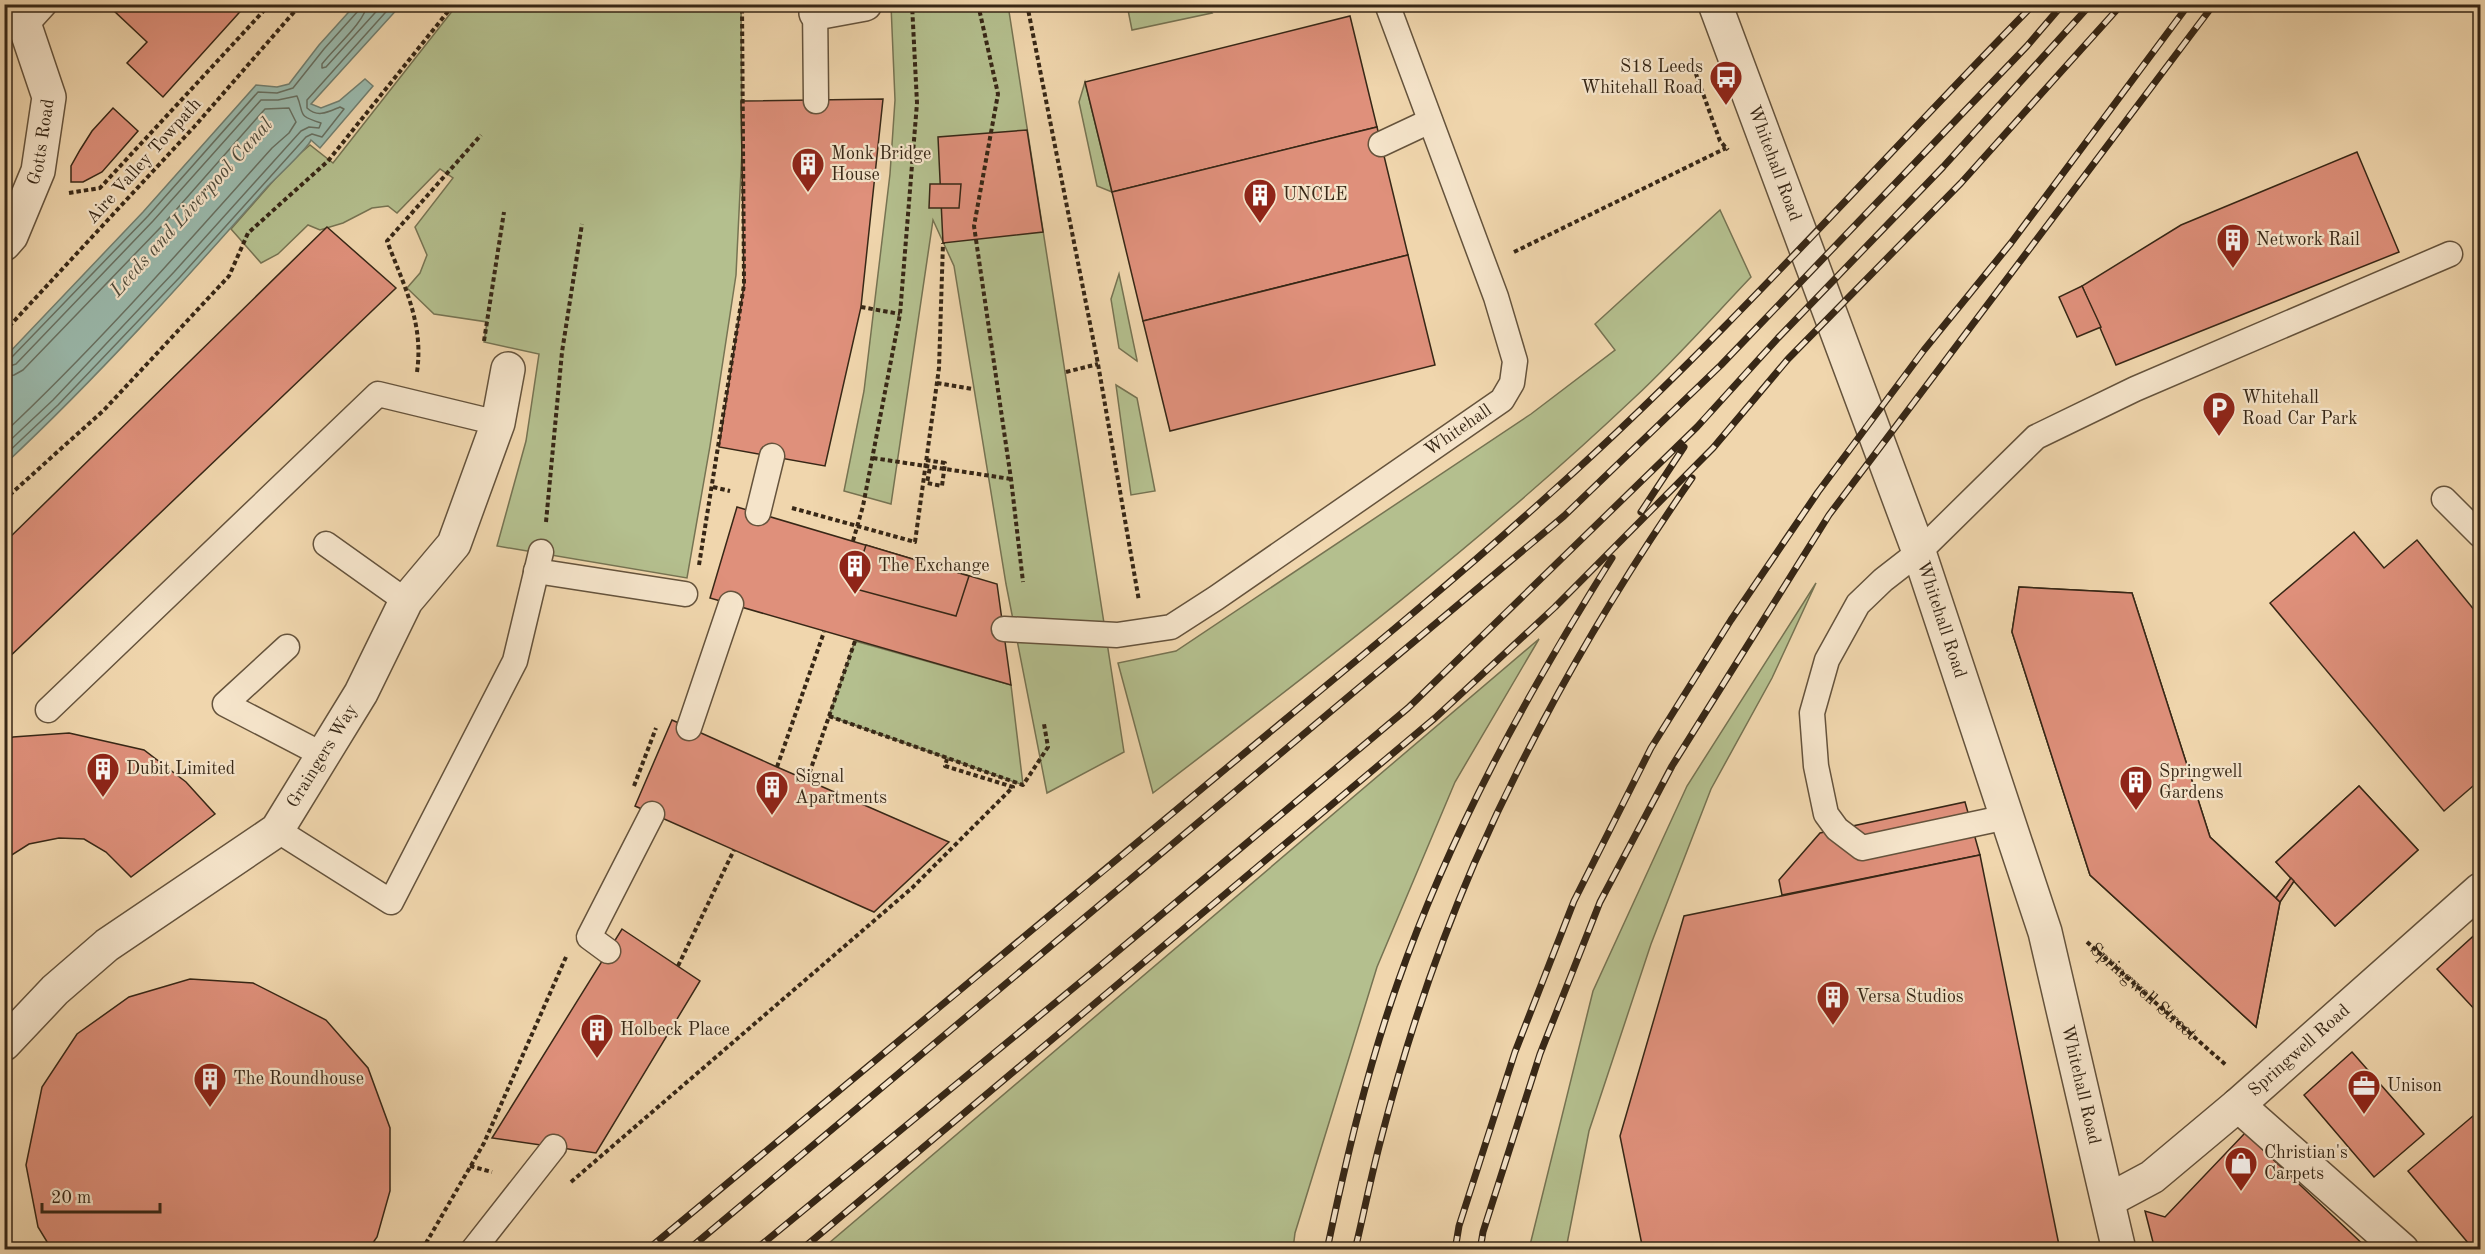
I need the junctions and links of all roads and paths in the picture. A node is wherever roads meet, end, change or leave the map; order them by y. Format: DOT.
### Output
graph roads {
  1 [pos="270,4"];
  2 [pos="301,4"];
  3 [pos="454,4"];
  4 [pos="742,4"];
  5 [pos="865,4"];
  6 [pos="912,4"];
  7 [pos="978,4"];
  8 [pos="1027,4"];
  9 [pos="1387,4"];
  10 [pos="1715,4"];
  11 [pos="816,9"];
  12 [pos="28,12"];
  13 [pos="816,100"];
  14 [pos="1430,121"];
  15 [pos="481,135"];
  16 [pos="1381,144"];
  17 [pos="1726,148"];
  18 [pos="26,200"];
  19 [pos="504,212"];
  20 [pos="582,224"];
  21 [pos="943,243"];
  22 [pos="4,244"];
  23 [pos="2450,254"];
  24 [pos="1484,266"];
  25 [pos="861,307"];
  26 [pos="900,314"];
  27 [pos="4,332"];
  28 [pos="1098,364"];
  29 [pos="508,369"];
  30 [pos="1066,372"];
  31 [pos="937,383"];
  32 [pos="973,389"];
  33 [pos="413,402"];
  34 [pos="498,423"];
  35 [pos="772,456"];
  36 [pos="873,458"];
  37 [pos="926,460"];
  38 [pos="930,467"];
  39 [pos="1011,479"];
  40 [pos="2444,499"];
  41 [pos="4,500"];
  42 [pos="758,513"];
  43 [pos="837,519"];
  44 [pos="2481,535"];
  45 [pos="853,542"];
  46 [pos="326,544"];
  47 [pos="1918,552"];
  48 [pos="539,562"];
  49 [pos="699,567"];
  50 [pos="1023,582"];
  51 [pos="685,594"];
  52 [pos="406,601"];
  53 [pos="731,604"];
  54 [pos="1004,629"];
  55 [pos="1144,631"];
  56 [pos="824,632"];
  57 [pos="855,641"];
  58 [pos="287,647"];
  59 [pos="48,710"];
  60 [pos="829,716"];
  61 [pos="660,719"];
  62 [pos="1044,724"];
  63 [pos="689,728"];
  64 [pos="323,754"];
  65 [pos="947,759"];
  66 [pos="777,767"];
  67 [pos="807,780"];
  68 [pos="630,795"];
  69 [pos="652,814"];
  70 [pos="2007,817"];
  71 [pos="277,830"];
  72 [pos="734,850"];
  73 [pos="2481,890"];
  74 [pos="2085,940"];
  75 [pos="570,947"];
  76 [pos="608,951"];
  77 [pos="678,966"];
  78 [pos="4,1044"];
  79 [pos="2246,1098"];
  80 [pos="554,1147"];
  81 [pos="526,1180"];
  82 [pos="2109,1200"];
  83 [pos="422,1250"];
  84 [pos="473,1250"];
  85 [pos="2119,1250"];
  86 [pos="2402,1250"];
  1 -- 18 [label="path"];
  2 -- 27 [label="path, Aire Valley Towpath"];
  3 -- 41 [label="path"];
  4 -- 49 [label="path"];
  5 -- 11 [label="street"];
  6 -- 26 [label="path"];
  7 -- 39 [label="path"];
  8 -- 28 [label="path"];
  9 -- 14 [label="lane, Whitehall"];
  10 -- 47 [label="street, Whitehall Road"];
  11 -- 13 [label="lane"];
  12 -- 18 [label="street, Gotts Road"];
  14 -- 16 [label="lane"];
  14 -- 24 [label="lane, Whitehall"];
  15 -- 33 [label="path"];
  17 -- 24 [label="path"];
  18 -- 22 [label="street, Gotts Road"];
  19 -- 29 [label="path"];
  20 -- 48 [label="path"];
  21 -- 31 [label="path"];
  23 -- 47 [label="lane"];
  24 -- 55 [label="lane, Whitehall"];
  25 -- 26 [label="path"];
  26 -- 36 [label="path"];
  28 -- 30 [label="path"];
  28 -- 55 [label="path"];
  29 -- 34 [label="street, Graingers Way"];
  31 -- 32 [label="path"];
  31 -- 37 [label="path"];
  33 -- 34 [label="lane"];
  33 -- 59 [label="lane"];
  34 -- 52 [label="street, Graingers Way"];
  35 -- 42 [label="lane"];
  36 -- 38 [label="path, bridge"];
  36 -- 45 [label="path"];
  37 -- 38 [label="path"];
  37 -- 43 [label="path"];
  38 -- 39 [label="path, bridge"];
  39 -- 50 [label="path"];
  40 -- 44 [label="lane"];
  46 -- 52 [label="lane"];
  47 -- 70 [label="street, Whitehall Road"];
  47 -- 70 [label="lane"];
  48 -- 51 [label="lane"];
  48 -- 71 [label="lane"];
  52 -- 64 [label="street, Graingers Way"];
  53 -- 63 [label="lane"];
  54 -- 55 [label="lane, Whitehall"];
  56 -- 66 [label="path"];
  57 -- 60 [label="path"];
  58 -- 64 [label="lane"];
  60 -- 65 [label="path"];
  60 -- 67 [label="path"];
  61 -- 68 [label="path"];
  62 -- 65 [label="path"];
  64 -- 71 [label="street, Graingers Way"];
  65 -- 81 [label="path"];
  69 -- 76 [label="lane"];
  70 -- 82 [label="street, Whitehall Road"];
  71 -- 78 [label="street, Graingers Way"];
  72 -- 77 [label="path"];
  73 -- 79 [label="street, Springwell Road"];
  74 -- 79 [label="path, Springwell Street"];
  75 -- 83 [label="path"];
  79 -- 82 [label="street, Springwell Road"];
  79 -- 86 [label="street"];
  80 -- 81 [label="lane"];
  81 -- 84 [label="lane"];
  82 -- 85 [label="street, Whitehall Road"];
}
